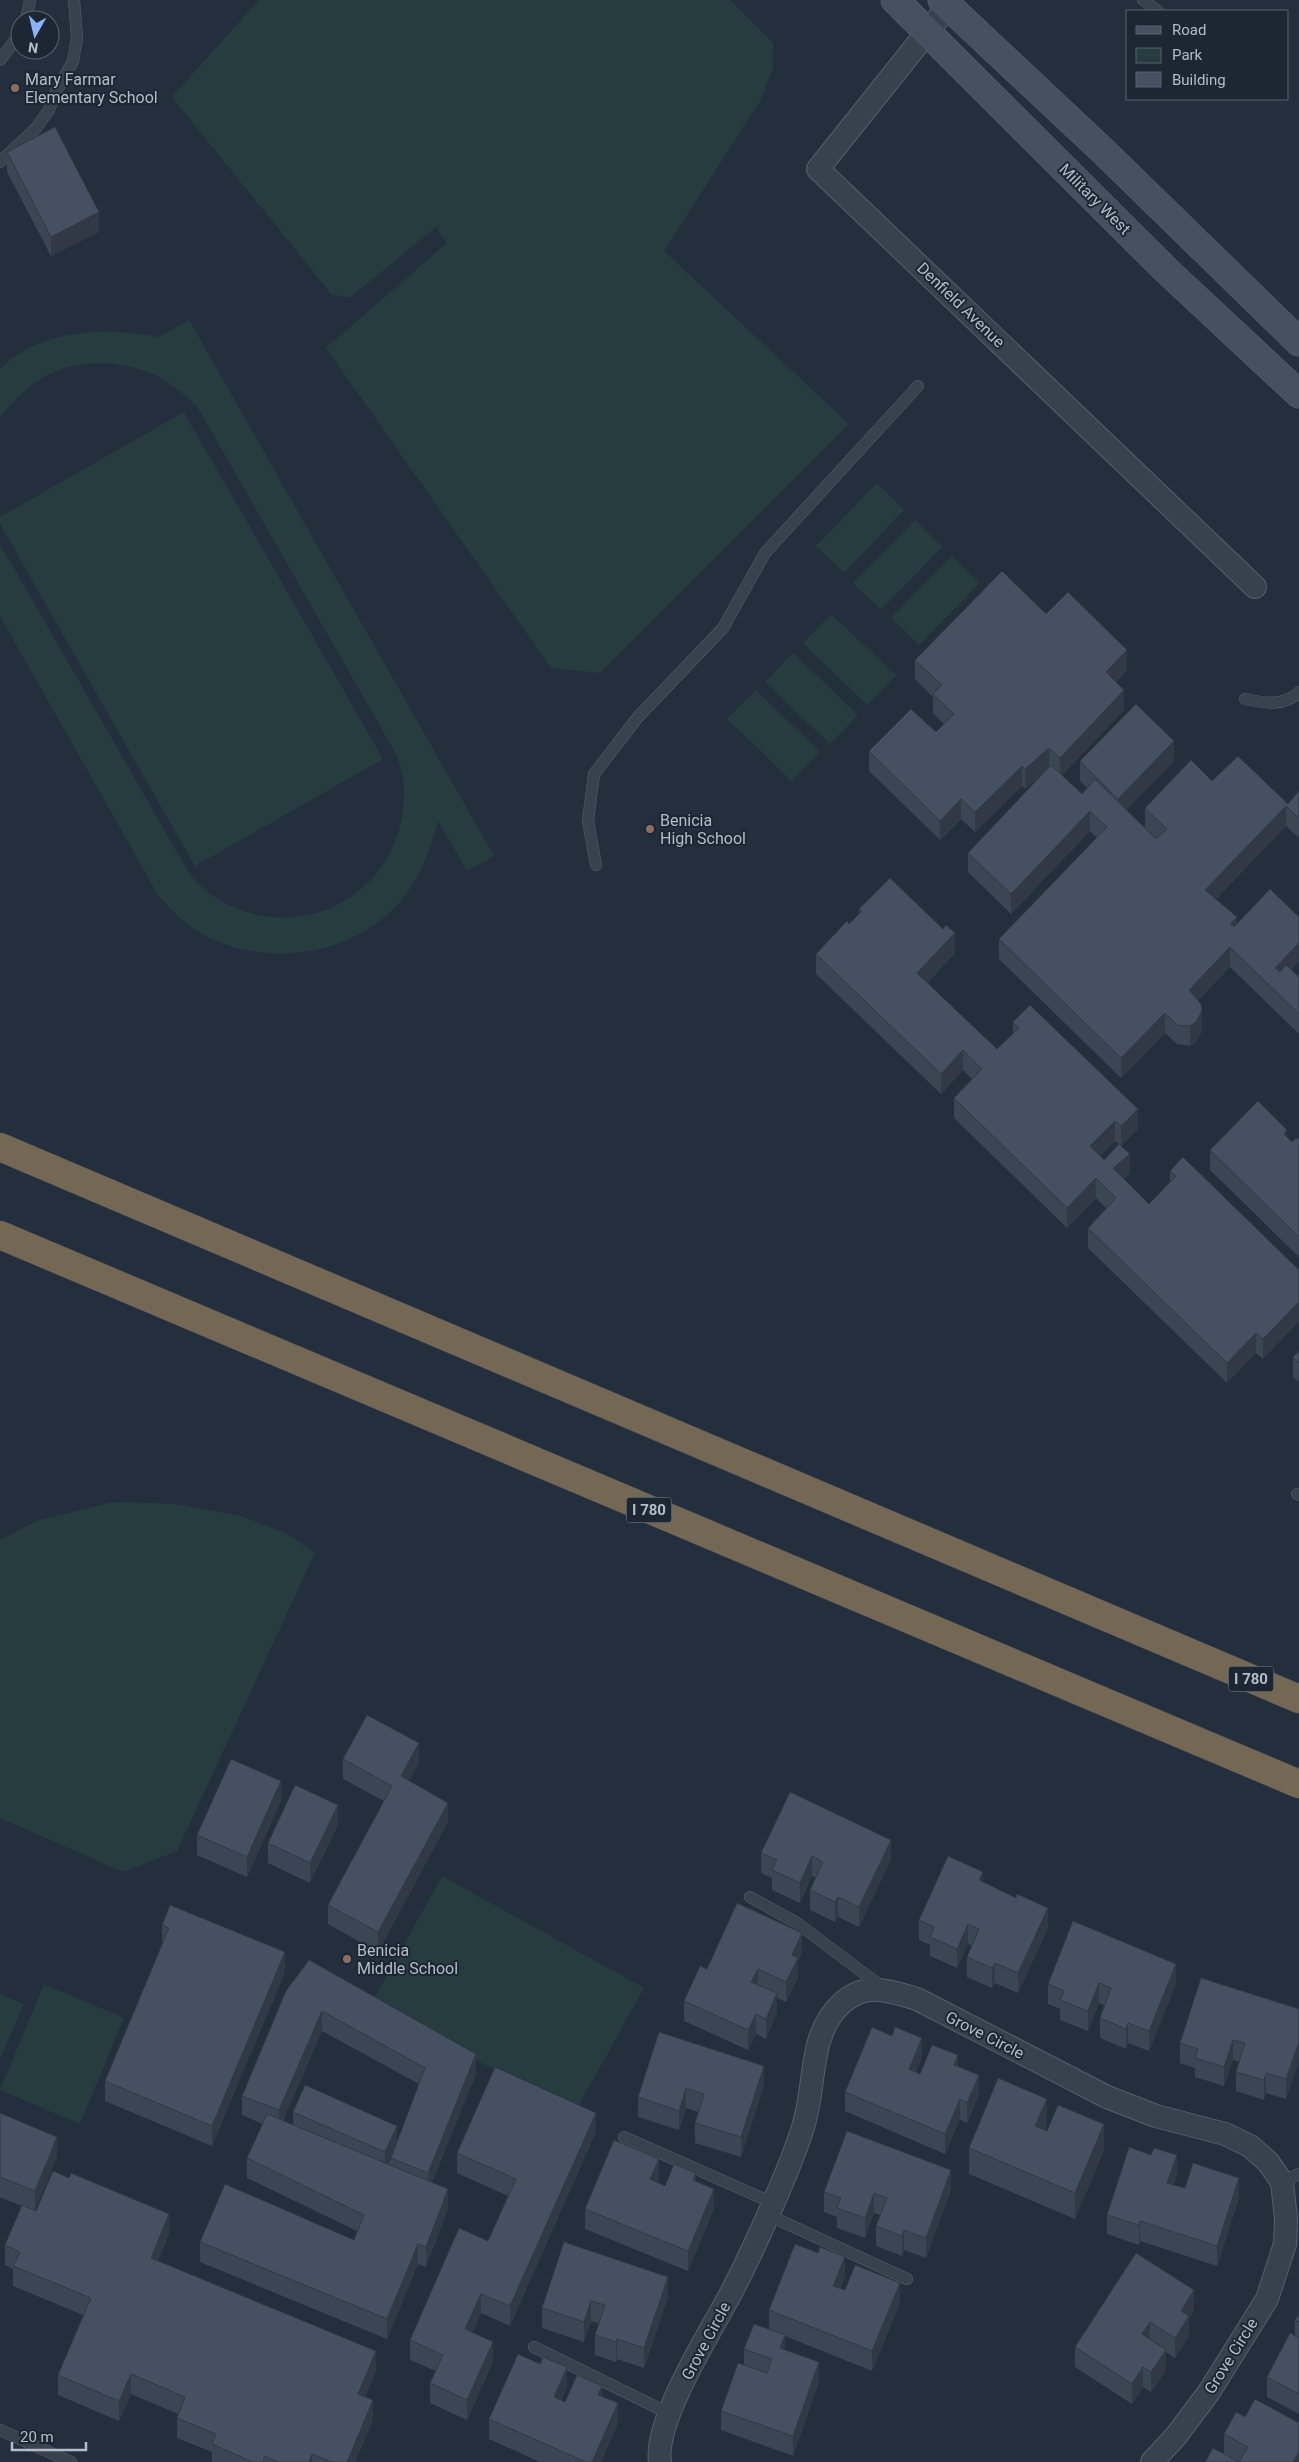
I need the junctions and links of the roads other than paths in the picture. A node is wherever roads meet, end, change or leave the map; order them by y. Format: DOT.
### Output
graph roads {
  1 [pos="74,0"];
  2 [pos="895,0"];
  3 [pos="1143,0"];
  4 [pos="946,3"];
  5 [pos="1157,10"];
  6 [pos="927,31"];
  7 [pos="10,47"];
  8 [pos="0,60"];
  9 [pos="0,162"];
  10 [pos="1299,342"];
  11 [pos="918,386"];
  12 [pos="1299,394"];
  13 [pos="1255,587"];
  14 [pos="1299,692"];
  15 [pos="1245,699"];
  16 [pos="596,865"];
  17 [pos="0,1148"];
  18 [pos="0,1235"];
  19 [pos="1204,1658"];
  20 [pos="1299,1687"];
  21 [pos="1299,1698"];
  22 [pos="1299,1784"];
  23 [pos="750,1897"];
  24 [pos="883,1988"];
  25 [pos="624,2137"];
  26 [pos="1290,2178"];
  27 [pos="771,2209"];
  28 [pos="907,2279"];
  29 [pos="534,2347"];
  30 [pos="668,2414"];
  31 [pos="0,2430"];
  32 [pos="71,2462"];
  33 [pos="660,2462"];
  34 [pos="1152,2462"];
  1 -- 9 [label="lane"];
  2 -- 6 [label="main road, Military West"];
  3 -- 5 [label="lane"];
  4 -- 6 [label="street, Denfield Avenue"];
  4 -- 10 [label="main road"];
  6 -- 12 [label="main road, Military West"];
  6 -- 13 [label="street, Denfield Avenue"];
  7 -- 8 [label="lane"];
  11 -- 16 [label="lane"];
  14 -- 15 [label="lane"];
  17 -- 19 [label="highway, I 780"];
  18 -- 22 [label="highway, I 780"];
  19 -- 20 [label="highway"];
  19 -- 21 [label="highway, I 780"];
  23 -- 24 [label="lane"];
  24 -- 26 [label="street, Grove Circle"];
  24 -- 27 [label="street, Grove Circle"];
  25 -- 27 [label="lane"];
  26 -- 34 [label="street, Grove Circle"];
  27 -- 28 [label="lane"];
  27 -- 30 [label="street, Grove Circle"];
  29 -- 30 [label="lane"];
  30 -- 33 [label="street, Grove Circle"];
  31 -- 32 [label="lane"];
}
